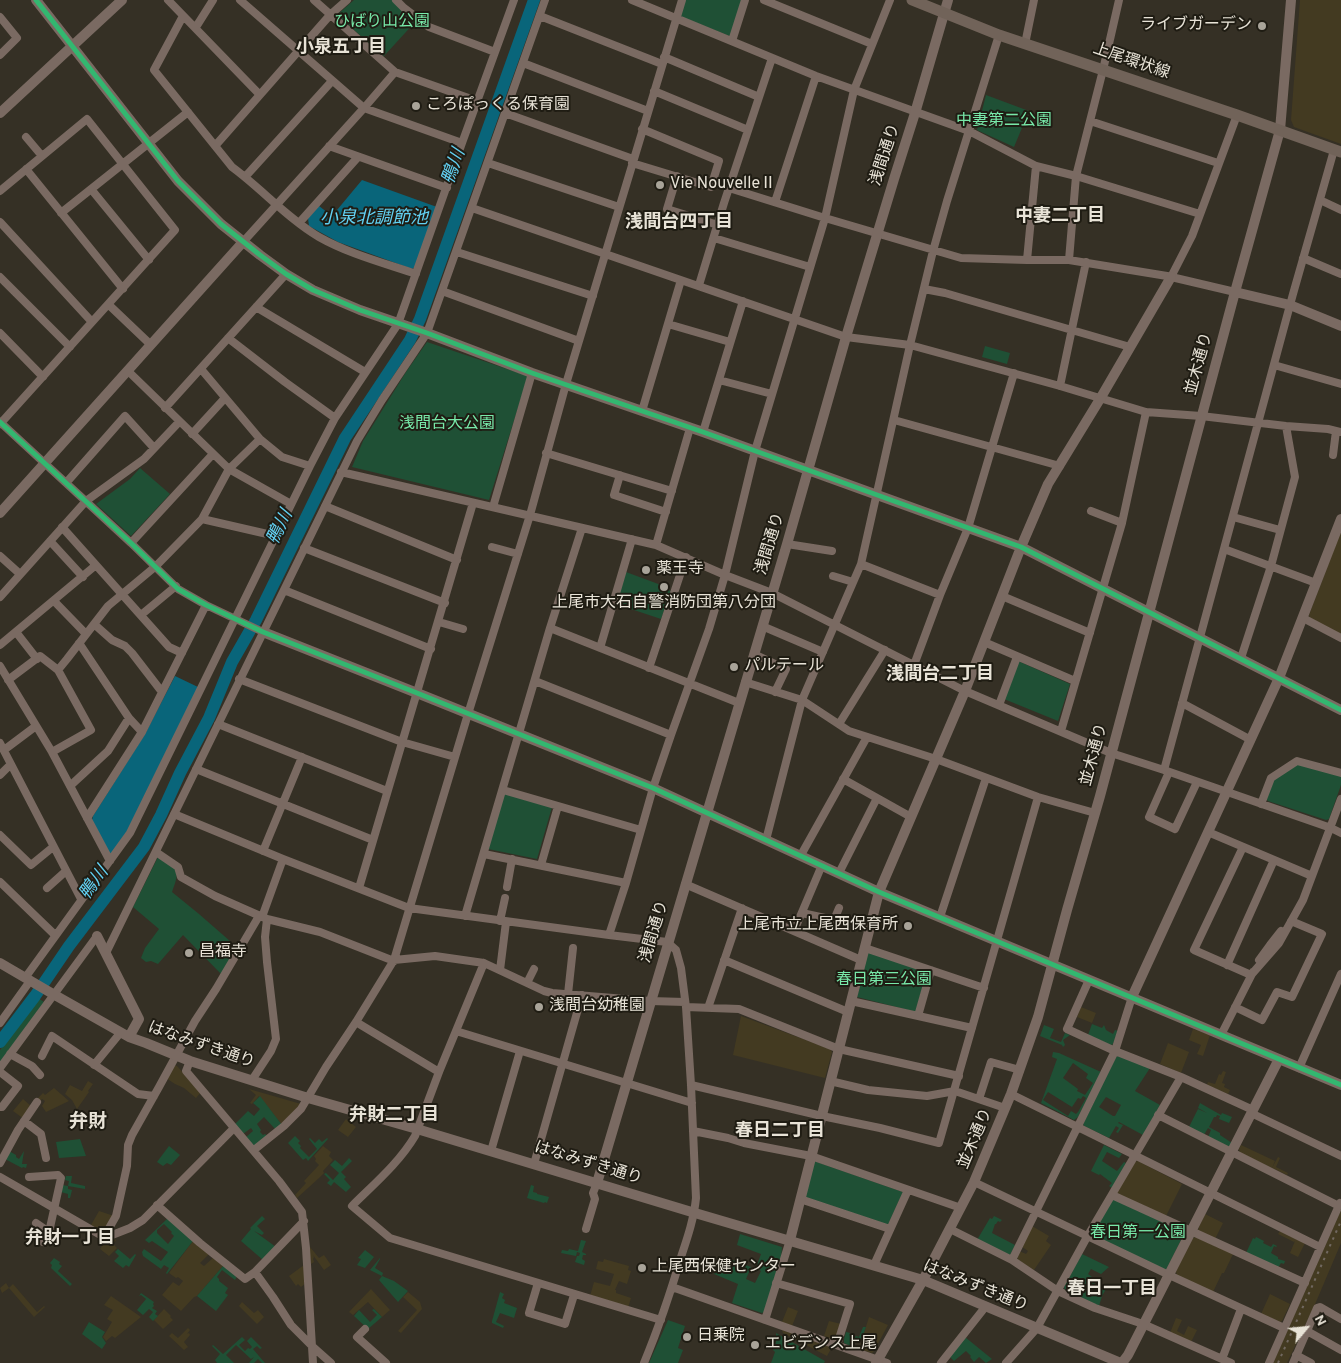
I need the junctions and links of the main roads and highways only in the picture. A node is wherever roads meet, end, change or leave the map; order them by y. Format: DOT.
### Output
graph roads {
  1 [pos="912,0"];
  2 [pos="1338,151"];
  1 -- 2 [label="main road, 上尾環状線"];
}
